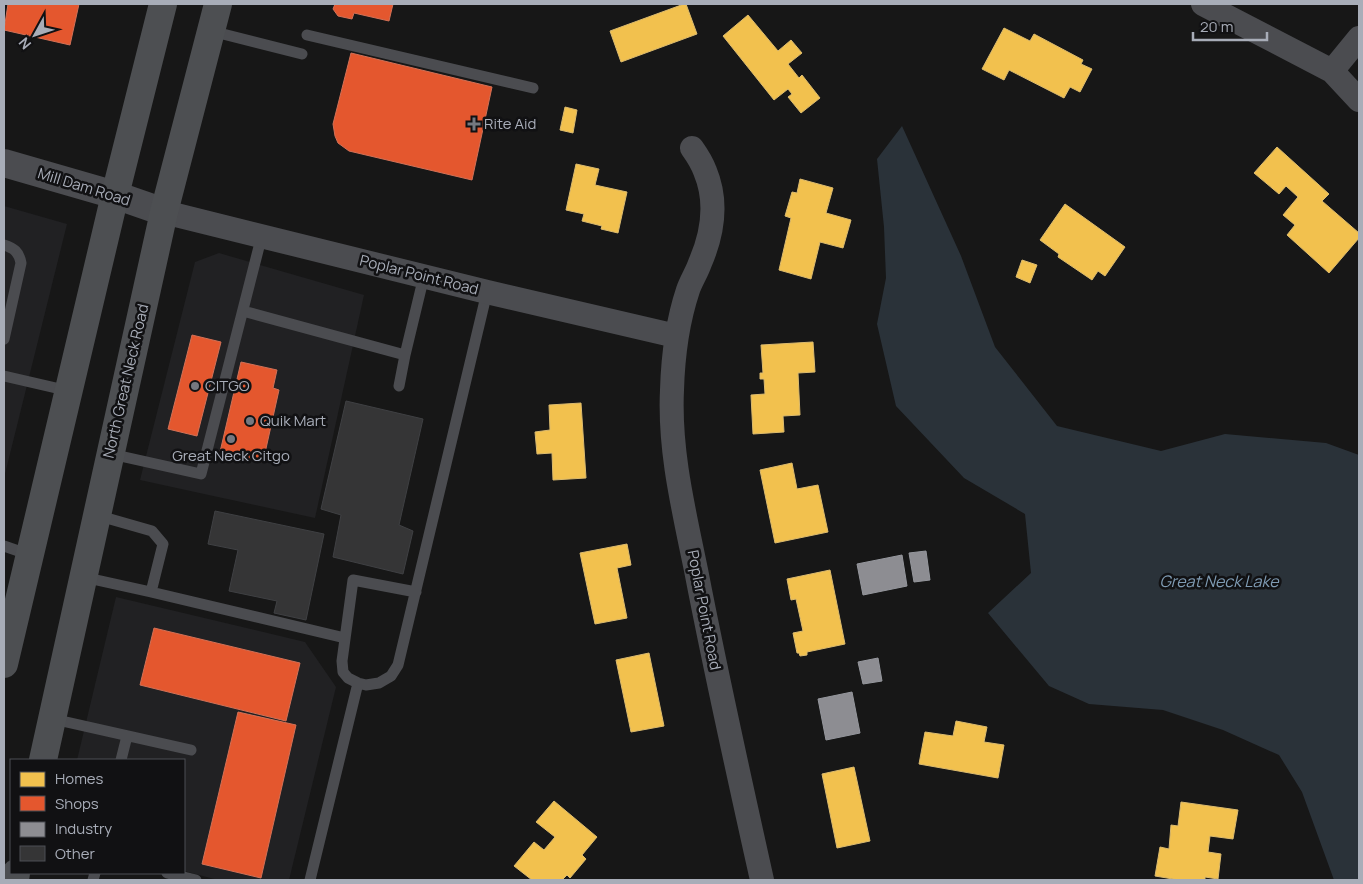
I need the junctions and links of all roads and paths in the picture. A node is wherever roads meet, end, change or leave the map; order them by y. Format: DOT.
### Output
graph roads {
  1 [pos="163,4"];
  2 [pos="218,4"];
  3 [pos="1203,4"];
  4 [pos="212,31"];
  5 [pos="307,35"];
  6 [pos="1359,38"];
  7 [pos="302,54"];
  8 [pos="1332,71"];
  9 [pos="533,88"];
  10 [pos="1359,100"];
  11 [pos="692,148"];
  12 [pos="4,163"];
  13 [pos="115,195"];
  14 [pos="164,212"];
  15 [pos="262,236"];
  16 [pos="4,245"];
  17 [pos="424,276"];
  18 [pos="488,292"];
  19 [pos="243,311"];
  20 [pos="676,336"];
  21 [pos="4,339"];
  22 [pos="405,355"];
  23 [pos="4,376"];
  24 [pos="399,386"];
  25 [pos="68,391"];
  26 [pos="110,454"];
  27 [pos="96,516"];
  28 [pos="4,546"];
  29 [pos="30,555"];
  30 [pos="83,577"];
  31 [pos="151,592"];
  32 [pos="416,592"];
  33 [pos="345,638"];
  34 [pos="4,664"];
  35 [pos="358,683"];
  36 [pos="53,719"];
  37 [pos="127,736"];
  38 [pos="190,750"];
  39 [pos="43,759"];
  40 [pos="121,759"];
  41 [pos="171,874"];
  42 [pos="196,880"];
  43 [pos="310,880"];
  44 [pos="762,880"];
  1 -- 13 [label="main road"];
  2 -- 4 [label="main road, North Great Neck Road"];
  3 -- 8 [label="street"];
  4 -- 7 [label="lane"];
  4 -- 14 [label="main road, North Great Neck Road"];
  5 -- 9 [label="lane"];
  6 -- 8 [label="street"];
  8 -- 10 [label="street"];
  11 -- 20 [label="street, Poplar Point Road"];
  12 -- 13 [label="street, Mill Dam Road"];
  13 -- 14 [label="street, Mill Dam Road"];
  13 -- 25 [label="main road"];
  14 -- 15 [label="street, Poplar Point Road"];
  14 -- 26 [label="main road, North Great Neck Road"];
  15 -- 17 [label="street, Poplar Point Road"];
  15 -- 19 [label="lane"];
  16 -- 21 [label="lane"];
  17 -- 18 [label="street, Poplar Point Road"];
  17 -- 22 [label="lane"];
  18 -- 20 [label="street, Poplar Point Road"];
  18 -- 32 [label="lane"];
  19 -- 22 [label="lane"];
  19 -- 26 [label="lane"];
  20 -- 44 [label="street, Poplar Point Road"];
  22 -- 24 [label="lane"];
  23 -- 25 [label="lane"];
  25 -- 29 [label="main road"];
  26 -- 27 [label="main road, North Great Neck Road"];
  27 -- 30 [label="main road, North Great Neck Road"];
  27 -- 31 [label="lane"];
  28 -- 29 [label="lane"];
  29 -- 34 [label="main road"];
  30 -- 31 [label="lane"];
  30 -- 36 [label="main road, North Great Neck Road"];
  31 -- 33 [label="lane"];
  32 -- 33 [label="lane"];
  32 -- 35 [label="lane"];
  33 -- 35 [label="lane"];
  35 -- 43 [label="lane"];
  36 -- 37 [label="lane"];
  36 -- 39 [label="main road, North Great Neck Road"];
  37 -- 38 [label="lane"];
  37 -- 40 [label="lane"];
  41 -- 42 [label="lane"];
}
